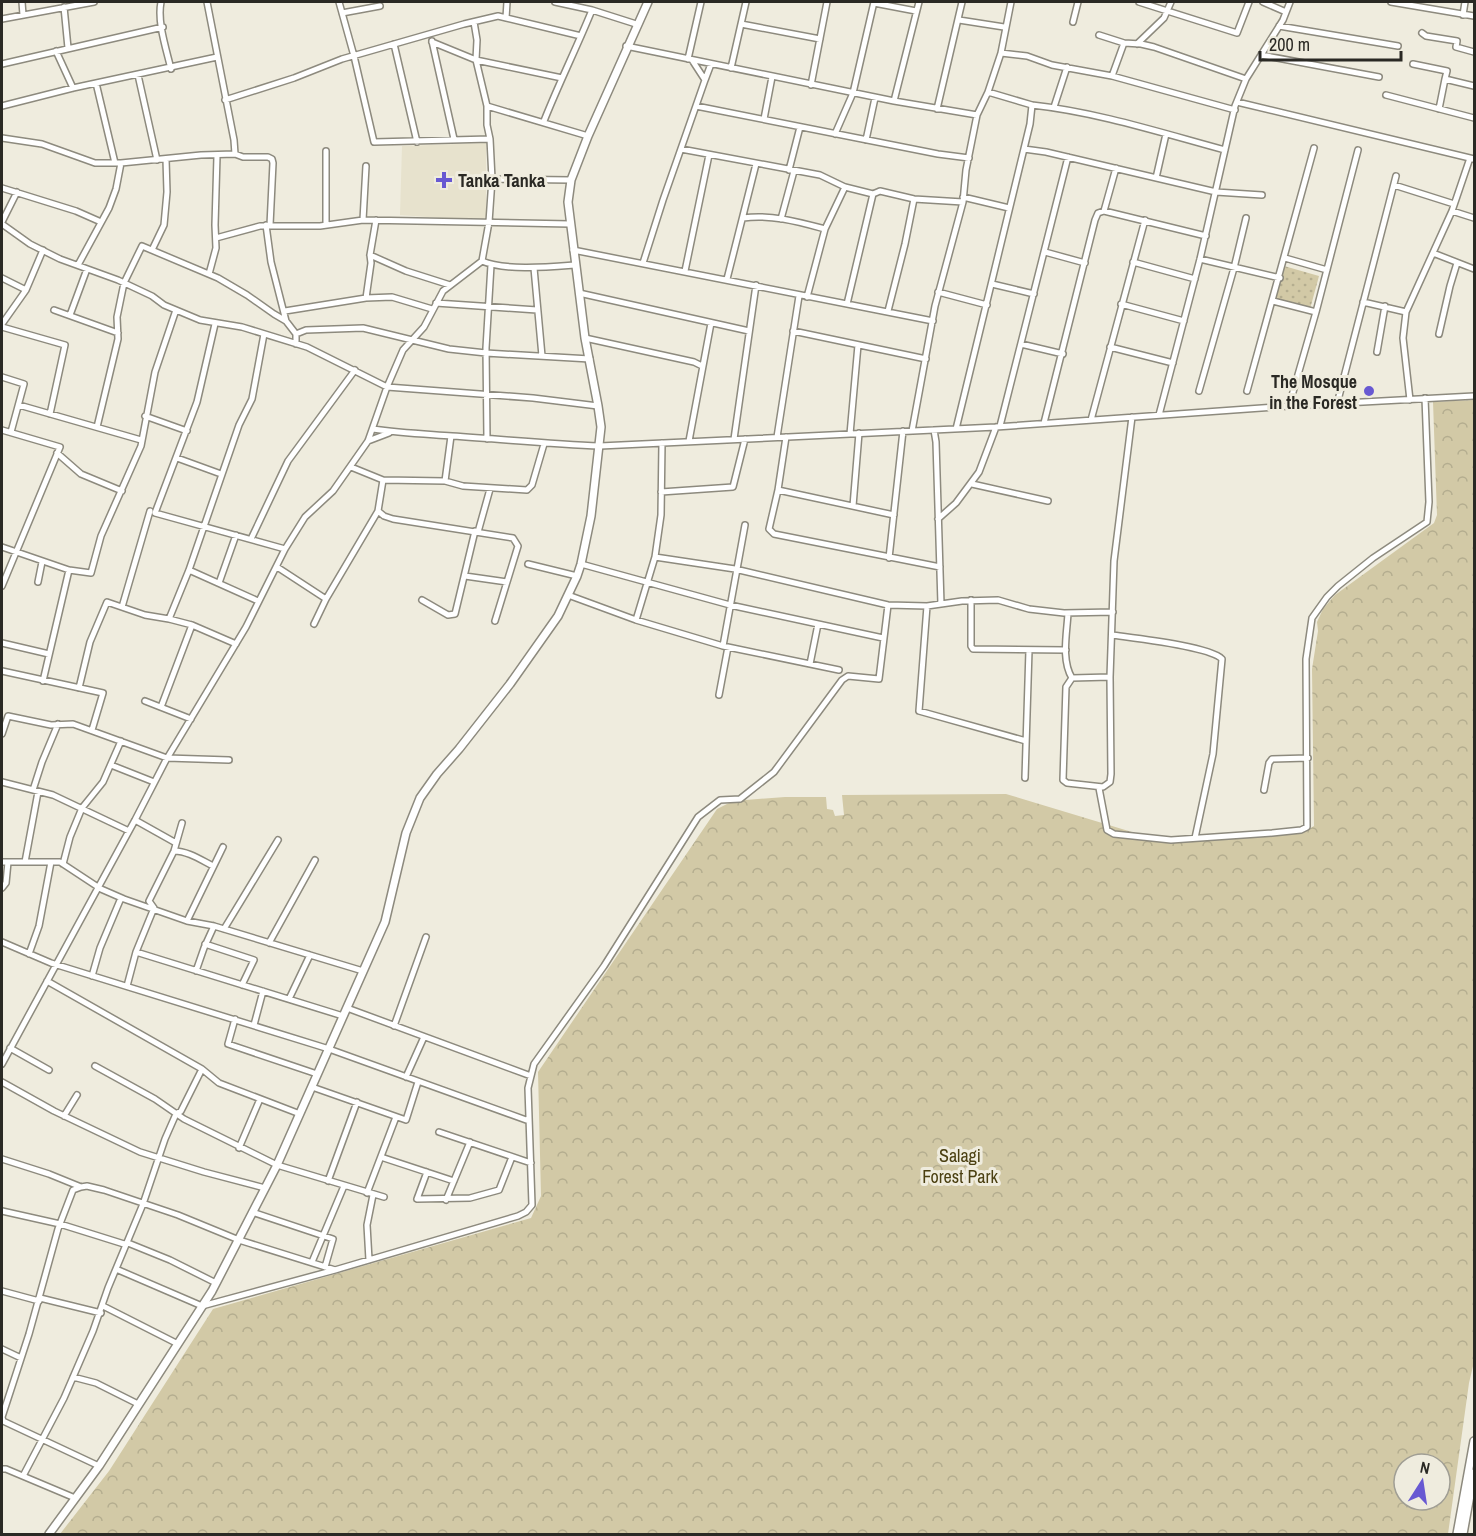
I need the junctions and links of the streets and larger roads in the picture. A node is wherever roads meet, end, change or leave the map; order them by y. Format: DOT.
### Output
graph roads {
  1 [pos="22,2"];
  2 [pos="94,2"];
  3 [pos="161,2"];
  4 [pos="207,2"];
  5 [pos="339,2"];
  6 [pos="507,2"];
  7 [pos="555,2"];
  8 [pos="648,2"];
  9 [pos="701,2"];
  10 [pos="746,2"];
  11 [pos="827,2"];
  12 [pos="874,2"];
  13 [pos="919,2"];
  14 [pos="962,2"];
  15 [pos="1011,2"];
  16 [pos="1078,2"];
  17 [pos="1139,2"];
  18 [pos="1171,2"];
  19 [pos="1249,2"];
  20 [pos="1263,2"];
  21 [pos="1290,2"];
  22 [pos="1391,2"];
  23 [pos="1465,2"];
  24 [pos="380,6"];
  25 [pos="64,7"];
  26 [pos="1168,9"];
  27 [pos="592,10"];
  28 [pos="916,11"];
  29 [pos="1286,12"];
  30 [pos="342,13"];
  31 [pos="23,15"];
  32 [pos="1463,15"];
  33 [pos="1474,16"];
  34 [pos="506,18"];
  35 [pos="2,19"];
  36 [pos="959,20"];
  37 [pos="474,22"];
  38 [pos="1073,22"];
  39 [pos="636,24"];
  40 [pos="741,24"];
  41 [pos="1280,26"];
  42 [pos="163,27"];
  43 [pos="1004,27"];
  44 [pos="1422,33"];
  45 [pos="430,34"];
  46 [pos="1099,35"];
  47 [pos="582,36"];
  48 [pos="820,39"];
  49 [pos="432,42"];
  50 [pos="394,44"];
  51 [pos="1124,44"];
  52 [pos="1136,45"];
  53 [pos="626,46"];
  54 [pos="1398,46"];
  55 [pos="68,48"];
  56 [pos="56,51"];
  57 [pos="1474,52"];
  58 [pos="1000,53"];
  59 [pos="1261,55"];
  60 [pos="354,56"];
  61 [pos="217,57"];
  62 [pos="477,60"];
  63 [pos="690,60"];
  64 [pos="2,64"];
  65 [pos="711,64"];
  66 [pos="1413,64"];
  67 [pos="1067,67"];
  68 [pos="731,68"];
  69 [pos="171,69"];
  70 [pos="138,75"];
  71 [pos="772,76"];
  72 [pos="1112,76"];
  73 [pos="1379,77"];
  74 [pos="562,78"];
  75 [pos="1246,79"];
  76 [pos="1445,79"];
  77 [pos="705,80"];
  78 [pos="96,83"];
  79 [pos="812,85"];
  80 [pos="1474,86"];
  81 [pos="73,88"];
  82 [pos="853,93"];
  83 [pos="988,93"];
  84 [pos="1386,94"];
  85 [pos="875,98"];
  86 [pos="225,100"];
  87 [pos="894,101"];
  88 [pos="1237,102"];
  89 [pos="1032,105"];
  90 [pos="2,106"];
  91 [pos="487,106"];
  92 [pos="696,106"];
  93 [pos="1054,107"];
  94 [pos="937,109"];
  95 [pos="1439,109"];
  96 [pos="1235,110"];
  97 [pos="977,115"];
  98 [pos="1474,118"];
  99 [pos="764,119"];
  100 [pos="544,121"];
  101 [pos="800,126"];
  102 [pos="835,134"];
  103 [pos="1166,134"];
  104 [pos="588,136"];
  105 [pos="2,138"];
  106 [pos="453,139"];
  107 [pos="490,140"];
  108 [pos="866,140"];
  109 [pos="417,142"];
  110 [pos="1314,148"];
  111 [pos="681,149"];
  112 [pos="1024,149"];
  113 [pos="1225,150"];
  114 [pos="1358,150"];
  115 [pos="326,151"];
  116 [pos="235,154"];
  117 [pos="709,155"];
  118 [pos="217,156"];
  119 [pos="1068,157"];
  120 [pos="969,158"];
  121 [pos="1472,158"];
  122 [pos="166,159"];
  123 [pos="157,160"];
  124 [pos="118,163"];
  125 [pos="756,164"];
  126 [pos="366,166"];
  127 [pos="1116,168"];
  128 [pos="792,171"];
  129 [pos="1396,176"];
  130 [pos="1156,178"];
  131 [pos="492,179"];
  132 [pos="571,180"];
  133 [pos="1394,185"];
  134 [pos="844,187"];
  135 [pos="2,188"];
  136 [pos="17,192"];
  137 [pos="1216,192"];
  138 [pos="873,194"];
  139 [pos="1262,195"];
  140 [pos="914,199"];
  141 [pos="963,200"];
  142 [pos="1454,204"];
  143 [pos="1009,208"];
  144 [pos="1104,211"];
  145 [pos="1452,211"];
  146 [pos="743,218"];
  147 [pos="1246,218"];
  148 [pos="1474,218"];
  149 [pos="781,219"];
  150 [pos="363,220"];
  151 [pos="376,220"];
  152 [pos="1145,220"];
  153 [pos="101,222"];
  154 [pos="489,222"];
  155 [pos="2,223"];
  156 [pos="326,224"];
  157 [pos="570,224"];
  158 [pos="268,225"];
  159 [pos="825,229"];
  160 [pos="1206,236"];
  161 [pos="216,237"];
  162 [pos="152,249"];
  163 [pos="43,250"];
  164 [pos="573,250"];
  165 [pos="1045,252"];
  166 [pos="1432,253"];
  167 [pos="369,255"];
  168 [pos="1285,258"];
  169 [pos="1200,259"];
  170 [pos="482,261"];
  171 [pos="1085,262"];
  172 [pos="1133,262"];
  173 [pos="643,263"];
  174 [pos="1457,263"];
  175 [pos="78,265"];
  176 [pos="491,265"];
  177 [pos="575,265"];
  178 [pos="534,268"];
  179 [pos="1234,268"];
  180 [pos="87,269"];
  181 [pos="1327,270"];
  182 [pos="1474,270"];
  183 [pos="685,271"];
  184 [pos="209,274"];
  185 [pos="2,278"];
  186 [pos="1280,278"];
  187 [pos="727,279"];
  188 [pos="1195,279"];
  189 [pos="124,283"];
  190 [pos="992,284"];
  191 [pos="450,285"];
  192 [pos="756,285"];
  193 [pos="26,290"];
  194 [pos="938,292"];
  195 [pos="579,293"];
  196 [pos="1034,294"];
  197 [pos="799,296"];
  198 [pos="807,297"];
  199 [pos="366,298"];
  200 [pos="1273,301"];
  201 [pos="1363,302"];
  202 [pos="436,303"];
  203 [pos="847,304"];
  204 [pos="1121,304"];
  205 [pos="987,305"];
  206 [pos="489,306"];
  207 [pos="1385,306"];
  208 [pos="432,309"];
  209 [pos="54,310"];
  210 [pos="176,310"];
  211 [pos="285,310"];
  212 [pos="537,310"];
  213 [pos="888,311"];
  214 [pos="1317,312"];
  215 [pos="1406,312"];
  216 [pos="70,315"];
  217 [pos="286,321"];
  218 [pos="933,321"];
  219 [pos="1184,321"];
  220 [pos="711,323"];
  221 [pos="216,324"];
  222 [pos="2,326"];
  223 [pos="749,331"];
  224 [pos="793,331"];
  225 [pos="118,333"];
  226 [pos="264,334"];
  227 [pos="296,334"];
  228 [pos="1439,334"];
  229 [pos="413,339"];
  230 [pos="585,339"];
  231 [pos="296,344"];
  232 [pos="1021,344"];
  233 [pos="858,345"];
  234 [pos="1110,347"];
  235 [pos="1377,352"];
  236 [pos="486,354"];
  237 [pos="1063,354"];
  238 [pos="542,356"];
  239 [pos="590,358"];
  240 [pos="926,359"];
  241 [pos="1173,363"];
  242 [pos="702,366"];
  243 [pos="355,370"];
  244 [pos="2,377"];
  245 [pos="387,387"];
  246 [pos="1199,391"];
  247 [pos="1248,391"];
  248 [pos="486,395"];
  249 [pos="1474,396"];
  250 [pos="1425,398"];
  251 [pos="1410,399"];
  252 [pos="1337,404"];
  253 [pos="19,405"];
  254 [pos="598,406"];
  255 [pos="1289,406"];
  256 [pos="50,414"];
  257 [pos="1159,415"];
  258 [pos="145,416"];
  259 [pos="1132,417"];
  260 [pos="1091,420"];
  261 [pos="1044,423"];
  262 [pos="97,427"];
  263 [pos="998,427"];
  264 [pos="373,429"];
  265 [pos="956,429"];
  266 [pos="2,430"];
  267 [pos="934,430"];
  268 [pos="187,431"];
  269 [pos="903,431"];
  270 [pos="912,431"];
  271 [pos="11,432"];
  272 [pos="392,432"];
  273 [pos="859,433"];
  274 [pos="850,434"];
  275 [pos="451,436"];
  276 [pos="777,437"];
  277 [pos="786,437"];
  278 [pos="487,439"];
  279 [pos="734,439"];
  280 [pos="745,439"];
  281 [pos="141,440"];
  282 [pos="368,441"];
  283 [pos="689,441"];
  284 [pos="662,443"];
  285 [pos="544,444"];
  286 [pos="600,446"];
  287 [pos="57,453"];
  288 [pos="177,458"];
  289 [pos="351,467"];
  290 [pos="221,474"];
  291 [pos="383,480"];
  292 [pos="445,482"];
  293 [pos="972,484"];
  294 [pos="490,489"];
  295 [pos="778,490"];
  296 [pos="122,491"];
  297 [pos="661,492"];
  298 [pos="1048,501"];
  299 [pos="853,506"];
  300 [pos="150,511"];
  301 [pos="378,511"];
  302 [pos="894,515"];
  303 [pos="938,519"];
  304 [pos="745,525"];
  305 [pos="204,526"];
  306 [pos="477,531"];
  307 [pos="236,535"];
  308 [pos="252,539"];
  309 [pos="2,547"];
  310 [pos="285,549"];
  311 [pos="14,551"];
  312 [pos="655,557"];
  313 [pos="889,558"];
  314 [pos="42,562"];
  315 [pos="528,564"];
  316 [pos="581,564"];
  317 [pos="277,567"];
  318 [pos="940,567"];
  319 [pos="735,569"];
  320 [pos="69,570"];
  321 [pos="189,570"];
  322 [pos="465,576"];
  323 [pos="577,576"];
  324 [pos="38,582"];
  325 [pos="507,582"];
  326 [pos="219,583"];
  327 [pos="646,583"];
  328 [pos="2,586"];
  329 [pos="568,595"];
  330 [pos="326,599"];
  331 [pos="422,600"];
  332 [pos="971,600"];
  333 [pos="258,601"];
  334 [pos="941,604"];
  335 [pos="730,605"];
  336 [pos="888,605"];
  337 [pos="927,606"];
  338 [pos="122,607"];
  339 [pos="1068,612"];
  340 [pos="1113,612"];
  341 [pos="169,619"];
  342 [pos="636,620"];
  343 [pos="495,621"];
  344 [pos="314,624"];
  345 [pos="818,624"];
  346 [pos="192,625"];
  347 [pos="1112,635"];
  348 [pos="883,638"];
  349 [pos="2,643"];
  350 [pos="236,644"];
  351 [pos="725,646"];
  352 [pos="1029,650"];
  353 [pos="1066,651"];
  354 [pos="49,654"];
  355 [pos="810,664"];
  356 [pos="2,670"];
  357 [pos="839,670"];
  358 [pos="1110,677"];
  359 [pos="1072,678"];
  360 [pos="43,681"];
  361 [pos="79,688"];
  362 [pos="719,695"];
  363 [pos="145,701"];
  364 [pos="161,708"];
  365 [pos="191,719"];
  366 [pos="58,724"];
  367 [pos="92,730"];
  368 [pos="2,734"];
  369 [pos="121,741"];
  370 [pos="1026,741"];
  371 [pos="167,758"];
  372 [pos="1308,758"];
  373 [pos="229,760"];
  374 [pos="111,765"];
  375 [pos="1025,778"];
  376 [pos="2,782"];
  377 [pos="154,782"];
  378 [pos="1099,788"];
  379 [pos="1264,790"];
  380 [pos="35,791"];
  381 [pos="82,808"];
  382 [pos="135,820"];
  383 [pos="182,822"];
  384 [pos="129,831"];
  385 [pos="1195,838"];
  386 [pos="278,840"];
  387 [pos="176,843"];
  388 [pos="223,847"];
  389 [pos="174,851"];
  390 [pos="315,860"];
  391 [pos="5,862"];
  392 [pos="25,862"];
  393 [pos="51,862"];
  394 [pos="63,864"];
  395 [pos="213,866"];
  396 [pos="98,887"];
  397 [pos="2,888"];
  398 [pos="121,898"];
  399 [pos="153,908"];
  400 [pos="187,921"];
  401 [pos="214,926"];
  402 [pos="224,929"];
  403 [pos="426,938"];
  404 [pos="2,942"];
  405 [pos="269,943"];
  406 [pos="206,944"];
  407 [pos="136,952"];
  408 [pos="29,954"];
  409 [pos="310,955"];
  410 [pos="56,965"];
  411 [pos="196,971"];
  412 [pos="363,971"];
  413 [pos="92,976"];
  414 [pos="47,981"];
  415 [pos="242,985"];
  416 [pos="127,986"];
  417 [pos="263,991"];
  418 [pos="289,999"];
  419 [pos="347,1008"];
  420 [pos="343,1017"];
  421 [pos="235,1019"];
  422 [pos="254,1025"];
  423 [pos="394,1026"];
  424 [pos="424,1037"];
  425 [pos="10,1048"];
  426 [pos="328,1049"];
  427 [pos="2,1064"];
  428 [pos="95,1066"];
  429 [pos="202,1069"];
  430 [pos="49,1070"];
  431 [pos="317,1074"];
  432 [pos="531,1076"];
  433 [pos="406,1077"];
  434 [pos="2,1082"];
  435 [pos="418,1082"];
  436 [pos="312,1087"];
  437 [pos="77,1095"];
  438 [pos="260,1099"];
  439 [pos="357,1102"];
  440 [pos="176,1114"];
  441 [pos="300,1114"];
  442 [pos="64,1116"];
  443 [pos="396,1118"];
  444 [pos="529,1121"];
  445 [pos="439,1132"];
  446 [pos="470,1142"];
  447 [pos="239,1148"];
  448 [pos="512,1156"];
  449 [pos="381,1157"];
  450 [pos="159,1158"];
  451 [pos="2,1159"];
  452 [pos="531,1163"];
  453 [pos="277,1165"];
  454 [pos="427,1172"];
  455 [pos="328,1181"];
  456 [pos="454,1182"];
  457 [pos="344,1186"];
  458 [pos="81,1187"];
  459 [pos="265,1188"];
  460 [pos="370,1194"];
  461 [pos="384,1197"];
  462 [pos="446,1200"];
  463 [pos="143,1204"];
  464 [pos="252,1212"];
  465 [pos="2,1213"];
  466 [pos="60,1224"];
  467 [pos="323,1235"];
  468 [pos="239,1240"];
  469 [pos="128,1243"];
  470 [pos="369,1260"];
  471 [pos="312,1262"];
  472 [pos="325,1267"];
  473 [pos="116,1269"];
  474 [pos="335,1270"];
  475 [pos="216,1283"];
  476 [pos="2,1292"];
  477 [pos="40,1299"];
  478 [pos="103,1306"];
  479 [pos="202,1306"];
  480 [pos="101,1313"];
  481 [pos="178,1344"];
  482 [pos="2,1350"];
  483 [pos="21,1358"];
  484 [pos="73,1377"];
  485 [pos="138,1404"];
  486 [pos="2,1417"];
  487 [pos="42,1441"];
  488 [pos="1474,1441"];
  489 [pos="99,1466"];
  490 [pos="2,1469"];
  491 [pos="1474,1473"];
  492 [pos="23,1476"];
  493 [pos="75,1498"];
  494 [pos="49,1534"];
  495 [pos="1464,1534"];
  1 -- 31 [label="street"];
  2 -- 25 [label="street"];
  3 -- 42 [label="street"];
  4 -- 61 [label="street"];
  5 -- 30 [label="street"];
  6 -- 34 [label="street"];
  7 -- 27 [label="street"];
  8 -- 39 [label="street"];
  9 -- 63 [label="street"];
  10 -- 40 [label="street"];
  11 -- 48 [label="street"];
  12 -- 28 [label="street"];
  12 -- 82 [label="street"];
  13 -- 28 [label="street"];
  14 -- 36 [label="street"];
  15 -- 43 [label="street"];
  16 -- 38 [label="street"];
  17 -- 26 [label="street"];
  18 -- 26 [label="street"];
  19 -- 26 [label="street"];
  20 -- 29 [label="street"];
  21 -- 29 [label="street"];
  22 -- 32 [label="street"];
  23 -- 32 [label="street"];
  24 -- 30 [label="street"];
  25 -- 31 [label="street"];
  25 -- 55 [label="street"];
  26 -- 52 [label="street"];
  27 -- 39 [label="street"];
  27 -- 47 [label="street"];
  28 -- 87 [label="street"];
  29 -- 41 [label="street"];
  30 -- 60 [label="street"];
  31 -- 35 [label="street"];
  32 -- 33 [label="street"];
  34 -- 37 [label="street"];
  34 -- 47 [label="street"];
  36 -- 43 [label="street"];
  36 -- 94 [label="street"];
  37 -- 45 [label="street"];
  37 -- 62 [label="street"];
  39 -- 53 [label="street"];
  40 -- 48 [label="street"];
  40 -- 68 [label="street"];
  41 -- 54 [label="street"];
  41 -- 59 [label="street"];
  42 -- 55 [label="street"];
  42 -- 69 [label="street"];
  43 -- 58 [label="street"];
  44 -- 57 [label="street"];
  45 -- 49 [label="street"];
  45 -- 50 [label="street"];
  46 -- 51 [label="street"];
  47 -- 74 [label="street"];
  48 -- 79 [label="street"];
  49 -- 62 [label="street"];
  49 -- 106 [label="street"];
  50 -- 60 [label="street"];
  50 -- 109 [label="street"];
  51 -- 52 [label="street"];
  51 -- 72 [label="street"];
  52 -- 75 [label="street"];
  53 -- 63 [label="street"];
  53 -- 104 [label="street"];
  55 -- 56 [label="street"];
  56 -- 64 [label="street"];
  56 -- 81 [label="street"];
  58 -- 67 [label="street"];
  58 -- 83 [label="street"];
  59 -- 73 [label="street"];
  59 -- 75 [label="street"];
  60 -- 86 [label="street"];
  60 -- 109 [label="street"];
  61 -- 69 [label="street"];
  61 -- 86 [label="street"];
  62 -- 74 [label="street"];
  62 -- 91 [label="street"];
  63 -- 65 [label="street"];
  63 -- 77 [label="street"];
  65 -- 68 [label="street"];
  65 -- 77 [label="street"];
  66 -- 76 [label="street"];
  67 -- 72 [label="street"];
  67 -- 93 [label="street"];
  68 -- 71 [label="street"];
  69 -- 70 [label="street"];
  70 -- 78 [label="street"];
  70 -- 123 [label="street"];
  71 -- 79 [label="street"];
  71 -- 99 [label="street"];
  72 -- 96 [label="street"];
  74 -- 100 [label="street"];
  75 -- 88 [label="street"];
  76 -- 80 [label="street"];
  76 -- 95 [label="street"];
  77 -- 92 [label="street"];
  78 -- 81 [label="street"];
  78 -- 124 [label="street"];
  79 -- 82 [label="street"];
  81 -- 90 [label="street"];
  82 -- 85 [label="street"];
  82 -- 102 [label="street"];
  83 -- 89 [label="street"];
  83 -- 97 [label="street"];
  84 -- 95 [label="street"];
  85 -- 87 [label="street"];
  85 -- 108 [label="street"];
  86 -- 116 [label="street"];
  87 -- 94 [label="street"];
  88 -- 96 [label="street"];
  88 -- 121 [label="street"];
  89 -- 93 [label="street"];
  89 -- 112 [label="street"];
  91 -- 100 [label="street"];
  91 -- 107 [label="street"];
  92 -- 99 [label="street"];
  92 -- 111 [label="street"];
  93 -- 103 [label="street"];
  94 -- 97 [label="street"];
  95 -- 98 [label="street"];
  96 -- 113 [label="street"];
  97 -- 120 [label="street"];
  99 -- 101 [label="street"];
  100 -- 104 [label="street"];
  101 -- 102 [label="street"];
  101 -- 128 [label="street"];
  102 -- 108 [label="street"];
  103 -- 113 [label="street"];
  103 -- 130 [label="street"];
  104 -- 132 [label="street"];
  105 -- 124 [label="street"];
  106 -- 107 [label="street"];
  106 -- 109 [label="street"];
  107 -- 131 [label="street"];
  108 -- 120 [label="street"];
  110 -- 168 [label="street"];
  111 -- 117 [label="street"];
  111 -- 173 [label="street"];
  112 -- 119 [label="street"];
  112 -- 143 [label="street"];
  113 -- 137 [label="street"];
  114 -- 181 [label="street"];
  115 -- 156 [label="street"];
  116 -- 118 [label="street"];
  116 -- 158 [label="street"];
  117 -- 125 [label="street"];
  117 -- 183 [label="street"];
  118 -- 122 [label="street"];
  118 -- 161 [label="street"];
  119 -- 127 [label="street"];
  119 -- 165 [label="street"];
  120 -- 141 [label="street"];
  121 -- 142 [label="street"];
  122 -- 123 [label="street"];
  122 -- 162 [label="street"];
  123 -- 124 [label="street"];
  124 -- 153 [label="street"];
  125 -- 128 [label="street"];
  125 -- 146 [label="street"];
  126 -- 150 [label="street"];
  127 -- 130 [label="street"];
  127 -- 144 [label="street"];
  128 -- 134 [label="street"];
  128 -- 149 [label="street"];
  129 -- 133 [label="street"];
  130 -- 137 [label="street"];
  131 -- 132 [label="street"];
  131 -- 154 [label="street"];
  132 -- 157 [label="street"];
  133 -- 142 [label="street"];
  133 -- 201 [label="street"];
  134 -- 138 [label="street"];
  134 -- 159 [label="street"];
  135 -- 136 [label="street"];
  136 -- 153 [label="street"];
  136 -- 155 [label="street"];
  137 -- 139 [label="street"];
  137 -- 160 [label="street"];
  138 -- 140 [label="street"];
  138 -- 203 [label="street"];
  140 -- 141 [label="street"];
  140 -- 213 [label="street"];
  141 -- 143 [label="street"];
  141 -- 194 [label="street"];
  142 -- 145 [label="street"];
  143 -- 190 [label="street"];
  144 -- 152 [label="street"];
  144 -- 171 [label="street"];
  145 -- 148 [label="street"];
  145 -- 166 [label="street"];
  146 -- 149 [label="street"];
  146 -- 187 [label="street"];
  147 -- 179 [label="street"];
  149 -- 159 [label="street"];
  150 -- 151 [label="street"];
  150 -- 156 [label="street"];
  151 -- 154 [label="street"];
  151 -- 167 [label="street"];
  152 -- 160 [label="street"];
  152 -- 172 [label="street"];
  153 -- 175 [label="street"];
  154 -- 157 [label="street"];
  154 -- 170 [label="street"];
  155 -- 163 [label="street"];
  156 -- 158 [label="street"];
  157 -- 164 [label="street"];
  158 -- 161 [label="street"];
  158 -- 211 [label="street"];
  159 -- 198 [label="street"];
  160 -- 169 [label="street"];
  161 -- 184 [label="street"];
  162 -- 184 [label="street"];
  162 -- 189 [label="street"];
  163 -- 175 [label="street"];
  163 -- 193 [label="street"];
  164 -- 173 [label="street"];
  164 -- 177 [label="street"];
  165 -- 171 [label="street"];
  165 -- 196 [label="street"];
  166 -- 174 [label="street"];
  166 -- 215 [label="street"];
  167 -- 191 [label="street"];
  167 -- 199 [label="street"];
  168 -- 181 [label="street"];
  168 -- 186 [label="street"];
  169 -- 179 [label="street"];
  169 -- 188 [label="street"];
  170 -- 176 [label="street"];
  170 -- 191 [label="street"];
  171 -- 237 [label="street"];
  172 -- 188 [label="street"];
  172 -- 204 [label="street"];
  173 -- 183 [label="street"];
  174 -- 182 [label="street"];
  174 -- 228 [label="street"];
  175 -- 180 [label="street"];
  176 -- 178 [label="street"];
  176 -- 206 [label="street"];
  177 -- 178 [label="street"];
  177 -- 195 [label="street"];
  178 -- 212 [label="street"];
  179 -- 186 [label="street"];
  179 -- 246 [label="street"];
  180 -- 189 [label="street"];
  180 -- 216 [label="street"];
  181 -- 214 [label="street"];
  183 -- 187 [label="street"];
  184 -- 217 [label="street"];
  185 -- 193 [label="street"];
  186 -- 200 [label="street"];
  187 -- 192 [label="street"];
  188 -- 219 [label="street"];
  189 -- 210 [label="street"];
  189 -- 225 [label="street"];
  190 -- 196 [label="street"];
  190 -- 205 [label="street"];
  191 -- 202 [label="street"];
  192 -- 197 [label="street"];
  192 -- 223 [label="street"];
  193 -- 222 [label="street"];
  194 -- 205 [label="street"];
  194 -- 218 [label="street"];
  195 -- 220 [label="street"];
  195 -- 230 [label="street"];
  196 -- 232 [label="street"];
  197 -- 198 [label="street"];
  197 -- 224 [label="street"];
  198 -- 203 [label="street"];
  199 -- 208 [label="street"];
  199 -- 211 [label="street"];
  200 -- 214 [label="street"];
  200 -- 247 [label="street"];
  201 -- 207 [label="street"];
  201 -- 252 [label="street"];
  202 -- 206 [label="street"];
  202 -- 208 [label="street"];
  203 -- 213 [label="street"];
  204 -- 219 [label="street"];
  204 -- 234 [label="street"];
  205 -- 265 [label="street"];
  206 -- 212 [label="street"];
  206 -- 236 [label="street"];
  207 -- 215 [label="street"];
  207 -- 235 [label="street"];
  208 -- 229 [label="street"];
  209 -- 216 [label="street"];
  210 -- 221 [label="street"];
  210 -- 258 [label="street"];
  211 -- 217 [label="street"];
  212 -- 238 [label="street"];
  213 -- 218 [label="street"];
  214 -- 255 [label="street"];
  215 -- 251 [label="street"];
  216 -- 225 [label="street"];
  217 -- 227 [label="street"];
  218 -- 240 [label="street"];
  219 -- 241 [label="street"];
  220 -- 223 [label="street"];
  220 -- 242 [label="street"];
  221 -- 226 [label="street"];
  221 -- 268 [label="street"];
  222 -- 256 [label="street"];
  223 -- 279 [label="street"];
  224 -- 233 [label="street"];
  224 -- 276 [label="street"];
  225 -- 262 [label="street"];
  226 -- 231 [label="street"];
  226 -- 290 [label="street"];
  227 -- 229 [label="street"];
  227 -- 231 [label="street"];
  229 -- 236 [label="street"];
  229 -- 245 [label="street"];
  230 -- 239 [label="street"];
  230 -- 242 [label="street"];
  231 -- 243 [label="street"];
  232 -- 237 [label="street"];
  232 -- 263 [label="street"];
  233 -- 240 [label="street"];
  233 -- 274 [label="street"];
  234 -- 241 [label="street"];
  234 -- 260 [label="street"];
  236 -- 238 [label="street"];
  236 -- 248 [label="street"];
  237 -- 261 [label="street"];
  238 -- 239 [label="street"];
  239 -- 254 [label="street"];
  240 -- 270 [label="street"];
  241 -- 257 [label="street"];
  242 -- 283 [label="street"];
  243 -- 245 [label="street"];
  243 -- 308 [label="street"];
  244 -- 253 [label="street"];
  245 -- 248 [label="street"];
  245 -- 264 [label="street"];
  248 -- 254 [label="street"];
  248 -- 278 [label="street"];
  249 -- 250 [label="street"];
  250 -- 251 [label="street"];
  250 -- 372 [label="street"];
  251 -- 252 [label="street"];
  252 -- 255 [label="street"];
  253 -- 256 [label="street"];
  253 -- 271 [label="street"];
  254 -- 286 [label="street"];
  255 -- 257 [label="street"];
  256 -- 262 [label="street"];
  257 -- 259 [label="street"];
  258 -- 268 [label="street"];
  258 -- 281 [label="street"];
  259 -- 260 [label="street"];
  259 -- 340 [label="street"];
  260 -- 261 [label="street"];
  261 -- 263 [label="street"];
  262 -- 281 [label="street"];
  263 -- 265 [label="street"];
  263 -- 293 [label="street"];
  264 -- 272 [label="street"];
  264 -- 282 [label="street"];
  265 -- 267 [label="street"];
  266 -- 271 [label="street"];
  267 -- 270 [label="street"];
  267 -- 303 [label="street"];
  268 -- 288 [label="street"];
  269 -- 270 [label="street"];
  269 -- 273 [label="street"];
  269 -- 302 [label="street"];
  271 -- 287 [label="street"];
  272 -- 275 [label="street"];
  272 -- 282 [label="street"];
  273 -- 274 [label="street"];
  273 -- 299 [label="street"];
  274 -- 277 [label="street"];
  275 -- 278 [label="street"];
  275 -- 292 [label="street"];
  276 -- 277 [label="street"];
  276 -- 280 [label="street"];
  277 -- 295 [label="street"];
  278 -- 285 [label="street"];
  279 -- 280 [label="street"];
  279 -- 283 [label="street"];
  280 -- 297 [label="street"];
  281 -- 296 [label="street"];
  282 -- 289 [label="street"];
  283 -- 284 [label="street"];
  284 -- 286 [label="street"];
  284 -- 297 [label="street"];
  285 -- 286 [label="street"];
  285 -- 294 [label="street"];
  286 -- 316 [label="street"];
  287 -- 296 [label="street"];
  287 -- 311 [label="street"];
  288 -- 290 [label="street"];
  288 -- 305 [label="street"];
  289 -- 291 [label="street"];
  289 -- 310 [label="street"];
  290 -- 305 [label="street"];
  291 -- 292 [label="street"];
  291 -- 301 [label="street"];
  292 -- 294 [label="street"];
  293 -- 298 [label="street"];
  293 -- 303 [label="street"];
  294 -- 306 [label="street"];
  295 -- 299 [label="street"];
  295 -- 313 [label="street"];
  296 -- 320 [label="street"];
  297 -- 312 [label="street"];
  299 -- 302 [label="street"];
  300 -- 338 [label="street"];
  301 -- 306 [label="street"];
  301 -- 330 [label="street"];
  302 -- 313 [label="street"];
  303 -- 318 [label="street"];
  304 -- 319 [label="street"];
  305 -- 307 [label="street"];
  305 -- 321 [label="street"];
  306 -- 322 [label="street"];
  306 -- 325 [label="street"];
  307 -- 308 [label="street"];
  307 -- 326 [label="street"];
  308 -- 310 [label="street"];
  309 -- 311 [label="street"];
  310 -- 317 [label="street"];
  311 -- 314 [label="street"];
  311 -- 328 [label="street"];
  312 -- 319 [label="street"];
  312 -- 327 [label="street"];
  313 -- 318 [label="street"];
  314 -- 320 [label="street"];
  314 -- 324 [label="street"];
  315 -- 323 [label="street"];
  316 -- 323 [label="street"];
  316 -- 327 [label="street"];
  317 -- 330 [label="street"];
  317 -- 333 [label="street"];
  318 -- 334 [label="street"];
  319 -- 335 [label="street"];
  319 -- 336 [label="street"];
  320 -- 354 [label="street"];
  321 -- 326 [label="street"];
  321 -- 341 [label="street"];
  322 -- 325 [label="street"];
  322 -- 331 [label="street"];
  323 -- 329 [label="street"];
  325 -- 343 [label="street"];
  326 -- 333 [label="street"];
  327 -- 335 [label="street"];
  327 -- 342 [label="street"];
  329 -- 342 [label="street"];
  329 -- 412 [label="street"];
  330 -- 344 [label="street"];
  332 -- 334 [label="street"];
  332 -- 339 [label="street"];
  332 -- 352 [label="street"];
  333 -- 350 [label="street"];
  334 -- 337 [label="street"];
  335 -- 345 [label="street"];
  335 -- 351 [label="street"];
  336 -- 337 [label="street"];
  336 -- 348 [label="street"];
  337 -- 370 [label="street"];
  338 -- 341 [label="street"];
  338 -- 361 [label="street"];
  339 -- 340 [label="street"];
  339 -- 353 [label="street"];
  340 -- 347 [label="street"];
  341 -- 346 [label="street"];
  342 -- 351 [label="street"];
  345 -- 348 [label="street"];
  345 -- 355 [label="street"];
  346 -- 350 [label="street"];
  346 -- 364 [label="street"];
  347 -- 358 [label="street"];
  347 -- 385 [label="street"];
  348 -- 432 [label="street"];
  349 -- 354 [label="street"];
  350 -- 365 [label="street"];
  351 -- 355 [label="street"];
  351 -- 362 [label="street"];
  352 -- 353 [label="street"];
  352 -- 370 [label="street"];
  353 -- 359 [label="street"];
  354 -- 360 [label="street"];
  355 -- 357 [label="street"];
  356 -- 360 [label="street"];
  358 -- 359 [label="street"];
  358 -- 378 [label="street"];
  359 -- 378 [label="street"];
  360 -- 361 [label="street"];
  361 -- 367 [label="street"];
  363 -- 364 [label="street"];
  364 -- 365 [label="street"];
  365 -- 371 [label="street"];
  366 -- 367 [label="street"];
  366 -- 368 [label="street"];
  366 -- 380 [label="street"];
  367 -- 369 [label="street"];
  369 -- 371 [label="street"];
  369 -- 374 [label="street"];
  370 -- 375 [label="street"];
  371 -- 373 [label="street"];
  371 -- 377 [label="street"];
  372 -- 379 [label="street"];
  372 -- 385 [label="street"];
  374 -- 377 [label="street"];
  374 -- 381 [label="street"];
  376 -- 380 [label="street"];
  377 -- 382 [label="street"];
  378 -- 385 [label="street"];
  380 -- 381 [label="street"];
  380 -- 392 [label="street"];
  381 -- 384 [label="street"];
  381 -- 394 [label="street"];
  382 -- 384 [label="street"];
  382 -- 387 [label="street"];
  383 -- 387 [label="street"];
  384 -- 396 [label="street"];
  386 -- 402 [label="street"];
  387 -- 389 [label="street"];
  388 -- 395 [label="street"];
  389 -- 395 [label="street"];
  389 -- 399 [label="street"];
  390 -- 405 [label="street"];
  391 -- 392 [label="street"];
  391 -- 397 [label="street"];
  392 -- 393 [label="street"];
  393 -- 394 [label="street"];
  393 -- 408 [label="street"];
  394 -- 396 [label="street"];
  395 -- 400 [label="street"];
  396 -- 398 [label="street"];
  396 -- 410 [label="street"];
  398 -- 399 [label="street"];
  398 -- 413 [label="street"];
  399 -- 400 [label="street"];
  399 -- 407 [label="street"];
  400 -- 401 [label="street"];
  401 -- 402 [label="street"];
  401 -- 406 [label="street"];
  402 -- 405 [label="street"];
  403 -- 423 [label="street"];
  404 -- 408 [label="street"];
  405 -- 409 [label="street"];
  406 -- 411 [label="street"];
  406 -- 415 [label="street"];
  407 -- 411 [label="street"];
  407 -- 416 [label="street"];
  408 -- 410 [label="street"];
  409 -- 412 [label="street"];
  409 -- 418 [label="street"];
  410 -- 413 [label="street"];
  410 -- 414 [label="street"];
  411 -- 415 [label="street"];
  412 -- 419 [label="street"];
  413 -- 416 [label="street"];
  414 -- 425 [label="street"];
  414 -- 429 [label="street"];
  415 -- 417 [label="street"];
  416 -- 421 [label="street"];
  417 -- 418 [label="street"];
  417 -- 422 [label="street"];
  418 -- 420 [label="street"];
  419 -- 420 [label="street"];
  419 -- 423 [label="street"];
  420 -- 426 [label="street"];
  421 -- 422 [label="street"];
  421 -- 431 [label="street"];
  422 -- 426 [label="street"];
  423 -- 424 [label="street"];
  424 -- 432 [label="street"];
  424 -- 433 [label="street"];
  425 -- 427 [label="street"];
  425 -- 430 [label="street"];
  426 -- 431 [label="street"];
  426 -- 433 [label="street"];
  428 -- 440 [label="street"];
  429 -- 438 [label="street"];
  429 -- 440 [label="street"];
  431 -- 436 [label="street"];
  432 -- 444 [label="street"];
  433 -- 435 [label="street"];
  434 -- 442 [label="street"];
  435 -- 443 [label="street"];
  435 -- 444 [label="street"];
  436 -- 439 [label="street"];
  436 -- 441 [label="street"];
  437 -- 442 [label="street"];
  438 -- 441 [label="street"];
  438 -- 447 [label="street"];
  439 -- 443 [label="street"];
  439 -- 455 [label="street"];
  440 -- 447 [label="street"];
  440 -- 450 [label="street"];
  441 -- 453 [label="street"];
  442 -- 450 [label="street"];
  443 -- 449 [label="street"];
  444 -- 452 [label="street"];
  445 -- 446 [label="street"];
  446 -- 448 [label="street"];
  446 -- 456 [label="street"];
  447 -- 453 [label="street"];
  448 -- 452 [label="street"];
  448 -- 462 [label="street"];
  449 -- 454 [label="street"];
  449 -- 460 [label="street"];
  450 -- 459 [label="street"];
  450 -- 463 [label="street"];
  451 -- 458 [label="street"];
  452 -- 470 [label="street"];
  453 -- 455 [label="street"];
  453 -- 459 [label="street"];
  454 -- 456 [label="street"];
  454 -- 462 [label="street"];
  455 -- 457 [label="street"];
  456 -- 462 [label="street"];
  457 -- 460 [label="street"];
  457 -- 467 [label="street"];
  458 -- 463 [label="street"];
  458 -- 466 [label="street"];
  459 -- 464 [label="street"];
  460 -- 461 [label="street"];
  460 -- 470 [label="street"];
  463 -- 468 [label="street"];
  463 -- 469 [label="street"];
  464 -- 467 [label="street"];
  464 -- 468 [label="street"];
  465 -- 466 [label="street"];
  466 -- 469 [label="street"];
  466 -- 477 [label="street"];
  467 -- 471 [label="street"];
  467 -- 472 [label="street"];
  468 -- 471 [label="street"];
  468 -- 475 [label="street"];
  469 -- 473 [label="street"];
  469 -- 475 [label="street"];
  470 -- 474 [label="street"];
  471 -- 472 [label="street"];
  472 -- 474 [label="street"];
  473 -- 478 [label="street"];
  473 -- 479 [label="street"];
  474 -- 479 [label="street"];
  475 -- 479 [label="street"];
  476 -- 477 [label="street"];
  477 -- 480 [label="street"];
  477 -- 483 [label="street"];
  478 -- 480 [label="street"];
  478 -- 481 [label="street"];
  479 -- 481 [label="street"];
  480 -- 484 [label="street"];
  481 -- 485 [label="street"];
  482 -- 483 [label="street"];
  483 -- 486 [label="street"];
  484 -- 485 [label="street"];
  484 -- 487 [label="street"];
  485 -- 489 [label="street"];
  486 -- 487 [label="street"];
  487 -- 489 [label="street"];
  487 -- 492 [label="street"];
  488 -- 495 [label="street"];
  489 -- 493 [label="street"];
  490 -- 492 [label="street"];
  491 -- 495 [label="street"];
  492 -- 493 [label="street"];
  493 -- 494 [label="street"];
}
